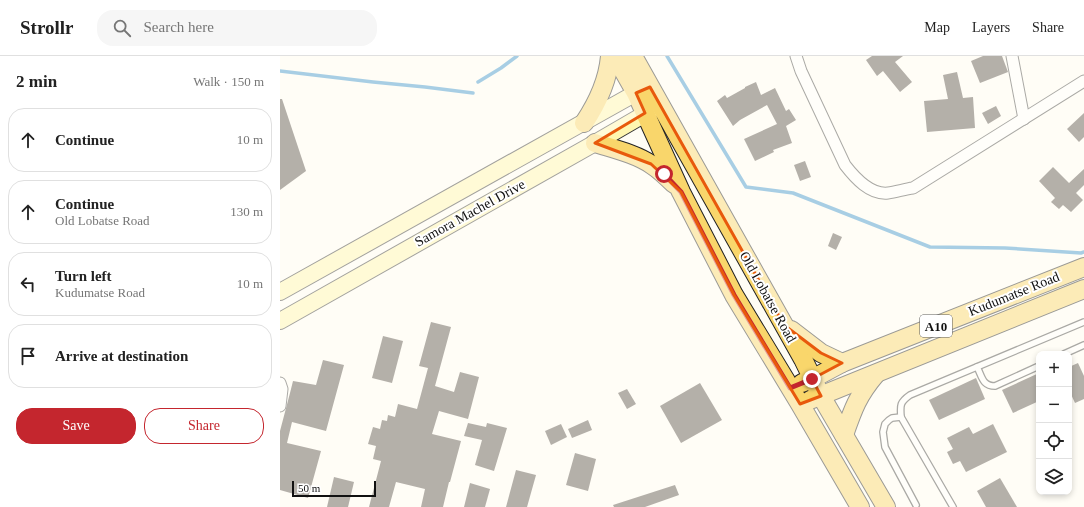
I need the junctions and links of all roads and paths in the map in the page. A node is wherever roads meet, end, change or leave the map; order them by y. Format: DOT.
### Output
graph roads {
  1 [pos="610,56"];
  2 [pos="615,56"];
  3 [pos="633,56"];
  4 [pos="796,56"];
  5 [pos="1012,56"];
  6 [pos="1084,81"];
  7 [pos="643,90"];
  8 [pos="653,109"];
  9 [pos="1024,119"];
  10 [pos="584,122"];
  11 [pos="595,143"];
  12 [pos="681,192"];
  13 [pos="1084,267"];
  14 [pos="1084,289"];
  15 [pos="280,292"];
  16 [pos="280,320"];
  17 [pos="1084,322"];
  18 [pos="784,324"];
  19 [pos="1084,345"];
  20 [pos="1071,351"];
  21 [pos="842,363"];
  22 [pos="977,366"];
  23 [pos="1036,367"];
  24 [pos="876,373"];
  25 [pos="812,379"];
  26 [pos="280,383"];
  27 [pos="790,388"];
  28 [pos="821,396"];
  29 [pos="800,404"];
  30 [pos="280,406"];
  31 [pos="901,416"];
  32 [pos="844,435"];
  33 [pos="916,505"];
  34 [pos="860,507"];
  35 [pos="886,507"];
  36 [pos="953,507"];
  1 -- 10 [label="main road"];
  2 -- 7 [label="main road"];
  3 -- 7 [label="main road"];
  4 -- 9 [label="street"];
  5 -- 9 [label="street"];
  6 -- 9 [label="street"];
  7 -- 8 [label="main road, Old Lobatse Road"];
  7 -- 10 [label="main road, Samora Machel Drive"];
  8 -- 11 [label="main road, Samora Machel Drive"];
  8 -- 12 [label="main road, Old Lobatse Road"];
  8 -- 18 [label="main road, Old Lobatse Road"];
  10 -- 15 [label="main road, Samora Machel Drive"];
  11 -- 12 [label="main road"];
  11 -- 16 [label="main road, Samora Machel Drive"];
  12 -- 27 [label="main road, Old Lobatse Road"];
  13 -- 21 [label="main road, Kudumatse Road / A10"];
  14 -- 24 [label="main road, Kudumatse Road / A10"];
  17 -- 22 [label="lane"];
  18 -- 21 [label="main road"];
  18 -- 25 [label="main road, Old Lobatse Road"];
  19 -- 20 [label="lane"];
  21 -- 25 [label="main road, Kudumatse Road / A10"];
  22 -- 23 [label="lane"];
  22 -- 31 [label="lane"];
  24 -- 28 [label="main road, Kudumatse Road / A10"];
  24 -- 32 [label="main road, A10"];
  25 -- 27 [label="main road, Kudumatse Road / A10"];
  25 -- 28 [label="main road, Old Lobatse Road"];
  26 -- 30 [label="street"];
  27 -- 29 [label="main road, Old Lobatse Road"];
  28 -- 29 [label="main road, Kudumatse Road / A10"];
  28 -- 32 [label="main road, Old Lobatse Road"];
  29 -- 34 [label="main road, Old Lobatse Road"];
  31 -- 33 [label="lane"];
  31 -- 36 [label="lane"];
  32 -- 35 [label="main road, Old Lobatse Road"];
}
